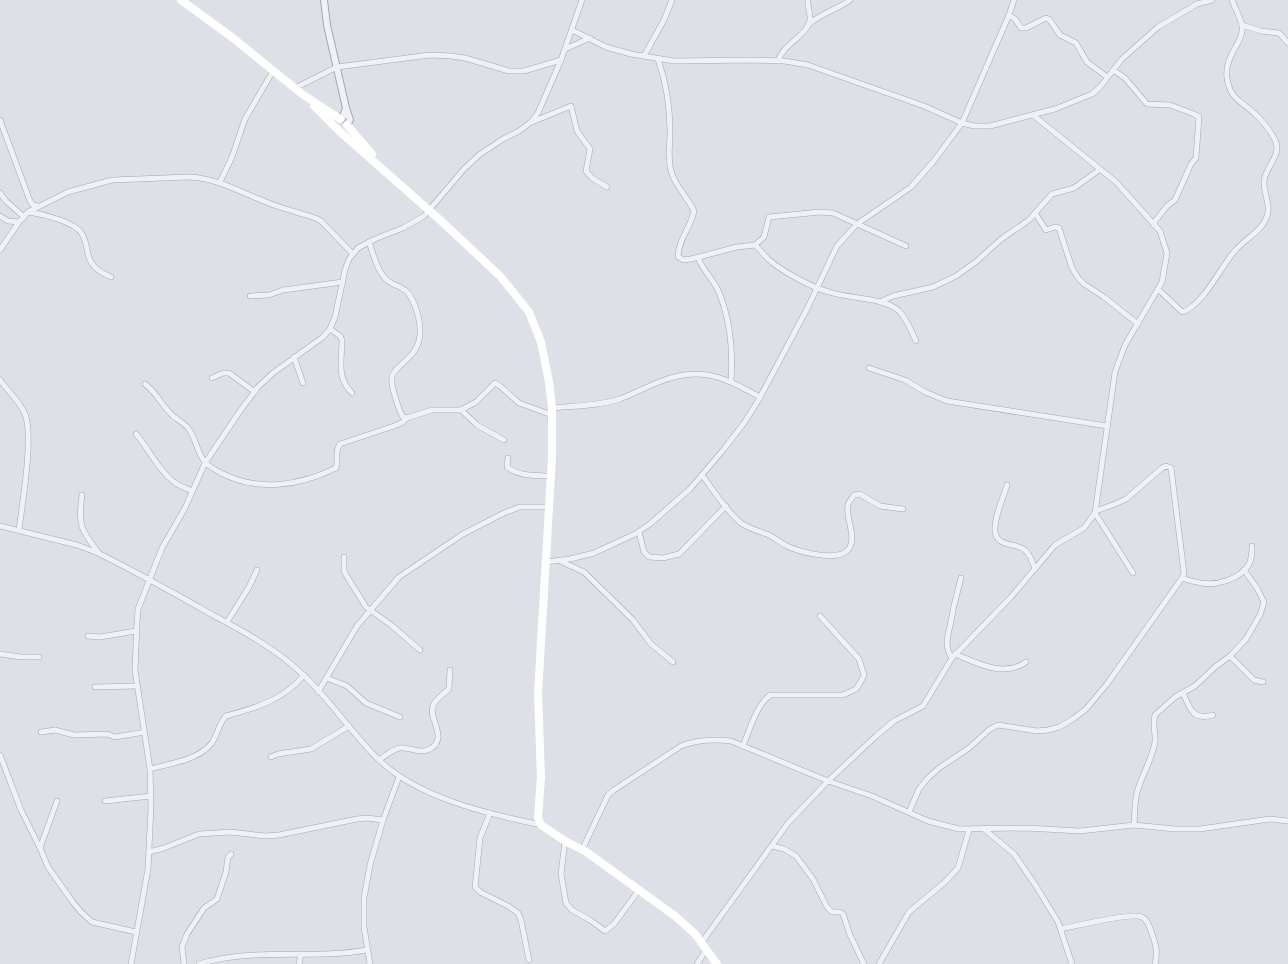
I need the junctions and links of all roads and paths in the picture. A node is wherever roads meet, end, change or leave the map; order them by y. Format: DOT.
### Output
graph roads {
  1 [pos="181,0"];
  2 [pos="324,0"];
  3 [pos="582,0"];
  4 [pos="672,0"];
  5 [pos="808,0"];
  6 [pos="850,0"];
  7 [pos="1014,0"];
  8 [pos="1212,0"];
  9 [pos="1232,0"];
  10 [pos="1009,15"];
  11 [pos="809,23"];
  12 [pos="1242,25"];
  13 [pos="572,30"];
  14 [pos="590,38"];
  15 [pos="1288,43"];
  16 [pos="565,49"];
  17 [pos="644,56"];
  18 [pos="658,58"];
  19 [pos="561,60"];
  20 [pos="778,61"];
  21 [pos="337,67"];
  22 [pos="1114,70"];
  23 [pos="273,71"];
  24 [pos="1108,78"];
  25 [pos="295,88"];
  26 [pos="302,94"];
  27 [pos="1033,115"];
  28 [pos="0,120"];
  29 [pos="344,122"];
  30 [pos="531,122"];
  31 [pos="962,123"];
  32 [pos="337,129"];
  33 [pos="1099,170"];
  34 [pos="385,171"];
  35 [pos="220,182"];
  36 [pos="607,187"];
  37 [pos="0,193"];
  38 [pos="38,206"];
  39 [pos="430,211"];
  40 [pos="1035,213"];
  41 [pos="26,214"];
  42 [pos="0,216"];
  43 [pos="18,222"];
  44 [pos="857,224"];
  45 [pos="1153,224"];
  46 [pos="369,242"];
  47 [pos="755,245"];
  48 [pos="906,246"];
  49 [pos="0,250"];
  50 [pos="354,254"];
  51 [pos="698,257"];
  52 [pos="111,277"];
  53 [pos="343,282"];
  54 [pos="817,287"];
  55 [pos="1158,289"];
  56 [pos="250,296"];
  57 [pos="880,303"];
  58 [pos="1138,324"];
  59 [pos="330,329"];
  60 [pos="916,341"];
  61 [pos="294,357"];
  62 [pos="869,368"];
  63 [pos="212,378"];
  64 [pos="0,380"];
  65 [pos="731,381"];
  66 [pos="145,384"];
  67 [pos="303,384"];
  68 [pos="255,392"];
  69 [pos="352,393"];
  70 [pos="760,397"];
  71 [pos="461,410"];
  72 [pos="552,411"];
  73 [pos="407,418"];
  74 [pos="1107,426"];
  75 [pos="136,434"];
  76 [pos="504,440"];
  77 [pos="508,458"];
  78 [pos="205,462"];
  79 [pos="702,475"];
  80 [pos="551,476"];
  81 [pos="1007,485"];
  82 [pos="192,491"];
  83 [pos="82,495"];
  84 [pos="726,506"];
  85 [pos="549,507"];
  86 [pos="903,510"];
  87 [pos="1096,512"];
  88 [pos="0,526"];
  89 [pos="20,530"];
  90 [pos="639,532"];
  91 [pos="1252,546"];
  92 [pos="98,553"];
  93 [pos="344,558"];
  94 [pos="559,561"];
  95 [pos="546,562"];
  96 [pos="1035,569"];
  97 [pos="257,570"];
  98 [pos="1244,570"];
  99 [pos="1133,572"];
  100 [pos="961,578"];
  101 [pos="1182,578"];
  102 [pos="149,580"];
  103 [pos="370,611"];
  104 [pos="820,616"];
  105 [pos="227,622"];
  106 [pos="136,631"];
  107 [pos="88,636"];
  108 [pos="420,650"];
  109 [pos="0,654"];
  110 [pos="954,656"];
  111 [pos="1230,656"];
  112 [pos="39,657"];
  113 [pos="673,662"];
  114 [pos="1026,662"];
  115 [pos="450,670"];
  116 [pos="304,675"];
  117 [pos="327,678"];
  118 [pos="1263,682"];
  119 [pos="136,686"];
  120 [pos="94,687"];
  121 [pos="318,692"];
  122 [pos="1183,693"];
  123 [pos="1213,715"];
  124 [pos="400,717"];
  125 [pos="348,726"];
  126 [pos="41,732"];
  127 [pos="145,732"];
  128 [pos="743,746"];
  129 [pos="0,755"];
  130 [pos="271,757"];
  131 [pos="379,760"];
  132 [pos="150,769"];
  133 [pos="399,777"];
  134 [pos="828,781"];
  135 [pos="151,796"];
  136 [pos="57,801"];
  137 [pos="105,801"];
  138 [pos="908,812"];
  139 [pos="490,813"];
  140 [pos="383,820"];
  141 [pos="1288,821"];
  142 [pos="541,825"];
  143 [pos="1134,825"];
  144 [pos="984,829"];
  145 [pos="970,830"];
  146 [pos="565,841"];
  147 [pos="772,846"];
  148 [pos="40,848"];
  149 [pos="582,850"];
  150 [pos="149,852"];
  151 [pos="231,854"];
  152 [pos="639,890"];
  153 [pos="1061,929"];
  154 [pos="136,932"];
  155 [pos="705,946"];
  156 [pos="366,950"];
  157 [pos="301,954"];
  158 [pos="529,960"];
  159 [pos="131,964"];
  160 [pos="184,964"];
  161 [pos="199,964"];
  162 [pos="298,964"];
  163 [pos="370,964"];
  164 [pos="697,964"];
  165 [pos="717,964"];
  166 [pos="864,964"];
  167 [pos="879,964"];
  168 [pos="1072,964"];
  169 [pos="1155,964"];
  1 -- 23 [label="main road"];
  2 -- 21 [label="street"];
  3 -- 13 [label="street"];
  4 -- 17 [label="street"];
  5 -- 11 [label="street"];
  6 -- 11 [label="street"];
  7 -- 10 [label="street"];
  8 -- 22 [label="street"];
  9 -- 12 [label="street"];
  10 -- 24 [label="street"];
  10 -- 31 [label="street"];
  11 -- 20 [label="street"];
  12 -- 15 [label="street"];
  12 -- 55 [label="street"];
  13 -- 14 [label="street"];
  13 -- 16 [label="street"];
  14 -- 16 [label="street"];
  14 -- 17 [label="street"];
  16 -- 19 [label="street"];
  17 -- 18 [label="street"];
  18 -- 20 [label="street"];
  18 -- 51 [label="street"];
  19 -- 21 [label="street"];
  19 -- 30 [label="street"];
  20 -- 31 [label="street"];
  21 -- 25 [label="street"];
  21 -- 29 [label="street"];
  22 -- 24 [label="street"];
  22 -- 45 [label="street"];
  23 -- 25 [label="main road"];
  23 -- 35 [label="street"];
  24 -- 27 [label="street"];
  25 -- 26 [label="main road"];
  26 -- 29 [label="main road"];
  26 -- 32 [label="main road"];
  27 -- 31 [label="street"];
  27 -- 33 [label="street"];
  28 -- 38 [label="street"];
  29 -- 32 [label="main road"];
  29 -- 34 [label="main road"];
  30 -- 36 [label="street"];
  30 -- 39 [label="street"];
  31 -- 44 [label="street"];
  32 -- 34 [label="main road"];
  33 -- 40 [label="street"];
  33 -- 45 [label="street"];
  34 -- 39 [label="main road"];
  35 -- 38 [label="street"];
  35 -- 50 [label="street"];
  37 -- 41 [label="street"];
  38 -- 41 [label="street"];
  39 -- 46 [label="street"];
  39 -- 72 [label="main road"];
  40 -- 57 [label="street"];
  40 -- 58 [label="street"];
  41 -- 43 [label="street"];
  41 -- 52 [label="street"];
  42 -- 43 [label="street"];
  43 -- 49 [label="street"];
  44 -- 47 [label="street"];
  44 -- 48 [label="street"];
  44 -- 54 [label="street"];
  45 -- 55 [label="street"];
  46 -- 50 [label="street"];
  46 -- 73 [label="street"];
  47 -- 51 [label="street"];
  47 -- 54 [label="street"];
  50 -- 53 [label="street"];
  51 -- 65 [label="street"];
  53 -- 56 [label="street"];
  53 -- 59 [label="street"];
  54 -- 57 [label="street"];
  54 -- 70 [label="street"];
  55 -- 58 [label="street"];
  57 -- 60 [label="street"];
  58 -- 74 [label="street"];
  59 -- 61 [label="street"];
  59 -- 69 [label="street"];
  61 -- 67 [label="street"];
  61 -- 68 [label="street"];
  62 -- 74 [label="street"];
  63 -- 68 [label="street"];
  64 -- 89 [label="street"];
  65 -- 70 [label="street"];
  65 -- 72 [label="street"];
  66 -- 78 [label="street"];
  68 -- 78 [label="street"];
  70 -- 79 [label="street"];
  71 -- 72 [label="street"];
  71 -- 73 [label="street"];
  71 -- 76 [label="street"];
  72 -- 80 [label="main road"];
  73 -- 78 [label="street"];
  74 -- 87 [label="street"];
  75 -- 82 [label="street"];
  77 -- 80 [label="street"];
  78 -- 82 [label="street"];
  79 -- 84 [label="street"];
  79 -- 90 [label="street"];
  80 -- 85 [label="main road"];
  81 -- 96 [label="street"];
  82 -- 102 [label="street"];
  83 -- 92 [label="street"];
  84 -- 86 [label="street"];
  84 -- 90 [label="street"];
  85 -- 95 [label="main road"];
  85 -- 103 [label="street"];
  87 -- 96 [label="street"];
  87 -- 99 [label="street"];
  87 -- 101 [label="street"];
  88 -- 89 [label="street"];
  89 -- 92 [label="street"];
  90 -- 94 [label="street"];
  91 -- 98 [label="street"];
  92 -- 102 [label="street"];
  93 -- 103 [label="street"];
  94 -- 95 [label="street"];
  94 -- 113 [label="street"];
  95 -- 142 [label="main road"];
  96 -- 110 [label="street"];
  97 -- 105 [label="street"];
  98 -- 101 [label="street"];
  98 -- 111 [label="street"];
  100 -- 110 [label="street"];
  101 -- 138 [label="street"];
  102 -- 105 [label="street"];
  102 -- 106 [label="street"];
  103 -- 108 [label="street"];
  103 -- 117 [label="street"];
  104 -- 128 [label="street"];
  105 -- 116 [label="street"];
  106 -- 107 [label="street"];
  106 -- 119 [label="street"];
  109 -- 112 [label="street"];
  110 -- 114 [label="street"];
  110 -- 134 [label="street"];
  111 -- 118 [label="street"];
  111 -- 122 [label="street"];
  115 -- 131 [label="street"];
  116 -- 121 [label="street"];
  116 -- 132 [label="street"];
  117 -- 121 [label="street"];
  117 -- 124 [label="street"];
  119 -- 120 [label="street"];
  119 -- 127 [label="street"];
  121 -- 125 [label="street"];
  122 -- 123 [label="street"];
  122 -- 143 [label="street"];
  125 -- 130 [label="street"];
  125 -- 131 [label="street"];
  126 -- 127 [label="street"];
  127 -- 132 [label="street"];
  128 -- 134 [label="street"];
  128 -- 149 [label="street"];
  129 -- 148 [label="street"];
  131 -- 133 [label="street"];
  132 -- 135 [label="street"];
  133 -- 139 [label="street"];
  133 -- 140 [label="street"];
  134 -- 138 [label="street"];
  134 -- 147 [label="street"];
  135 -- 137 [label="street"];
  135 -- 150 [label="street"];
  136 -- 148 [label="street"];
  138 -- 145 [label="street"];
  139 -- 142 [label="street"];
  139 -- 158 [label="street"];
  140 -- 150 [label="street"];
  140 -- 156 [label="street"];
  141 -- 143 [label="street"];
  142 -- 146 [label="main road"];
  143 -- 144 [label="street"];
  144 -- 145 [label="street"];
  144 -- 153 [label="street"];
  145 -- 167 [label="street"];
  146 -- 149 [label="main road"];
  146 -- 152 [label="street"];
  147 -- 155 [label="street"];
  147 -- 166 [label="street"];
  148 -- 154 [label="street"];
  149 -- 152 [label="main road"];
  150 -- 154 [label="street"];
  151 -- 160 [label="street"];
  152 -- 155 [label="main road"];
  153 -- 168 [label="street"];
  153 -- 169 [label="street"];
  154 -- 159 [label="street"];
  155 -- 164 [label="street"];
  155 -- 165 [label="main road"];
  156 -- 157 [label="street"];
  156 -- 163 [label="street"];
  157 -- 161 [label="street"];
  157 -- 162 [label="street"];
}
